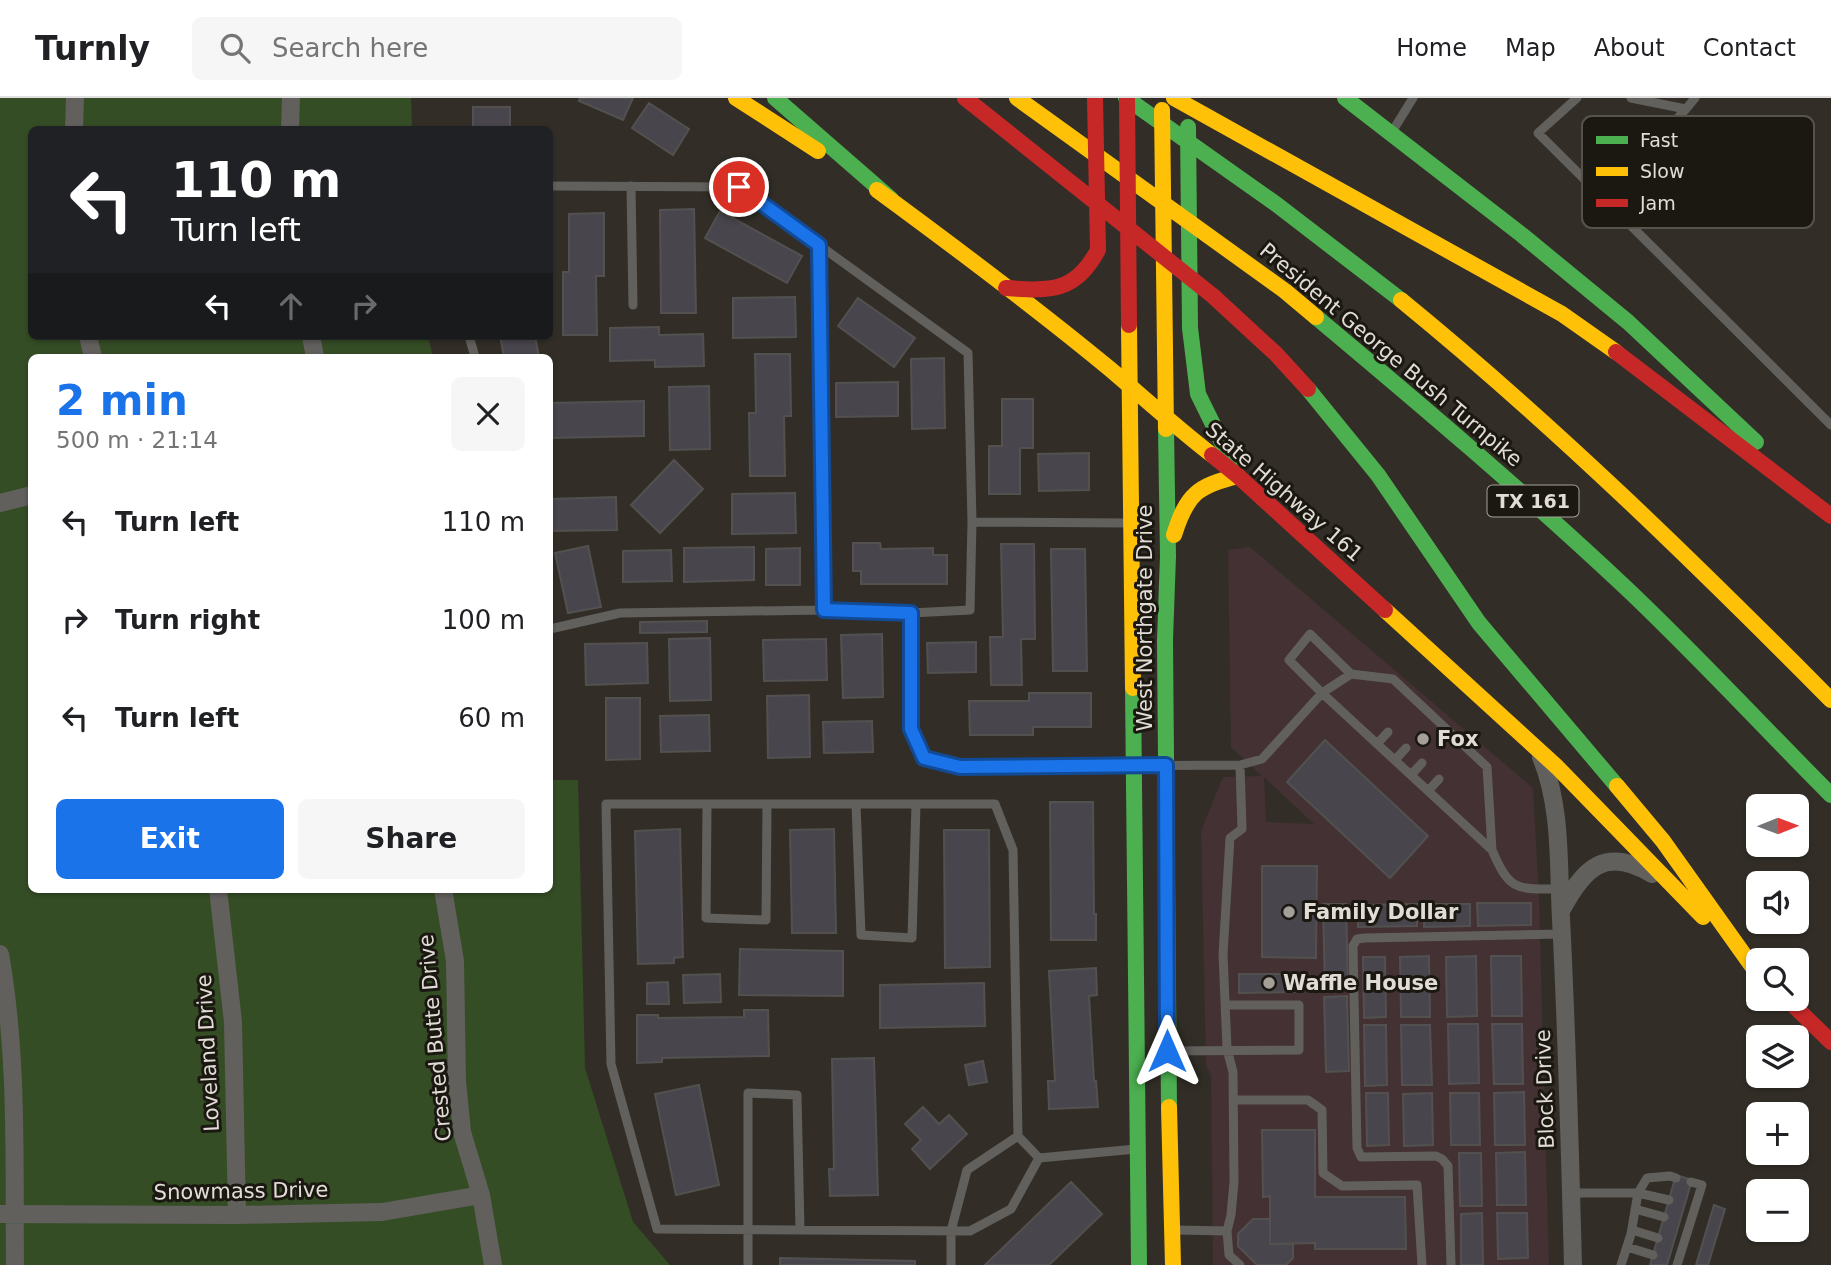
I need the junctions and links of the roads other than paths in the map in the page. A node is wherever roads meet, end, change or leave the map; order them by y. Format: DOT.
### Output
graph roads {
  1 [pos="75,98"];
  2 [pos="291,98"];
  3 [pos="736,98"];
  4 [pos="775,98"];
  5 [pos="965,98"];
  6 [pos="1017,98"];
  7 [pos="1095,98"];
  8 [pos="1126,98"];
  9 [pos="1162,98"];
  10 [pos="1174,98"];
  11 [pos="1188,98"];
  12 [pos="1345,98"];
  13 [pos="1413,98"];
  14 [pos="1577,98"];
  15 [pos="1631,98"];
  16 [pos="1695,98"];
  17 [pos="1686,109"];
  18 [pos="1679,116"];
  19 [pos="74,126"];
  20 [pos="290,126"];
  21 [pos="1391,133"];
  22 [pos="1582,177"];
  23 [pos="553,186"];
  24 [pos="631,186"];
  25 [pos="891,199"];
  26 [pos="1633,228"];
  27 [pos="819,245"];
  28 [pos="1006,288"];
  29 [pos="633,304"];
  30 [pos="1130,386"];
  31 [pos="1165,418"];
  32 [pos="1831,425"];
  33 [pos="1238,476"];
  34 [pos="28,496"];
  35 [pos="0,503"];
  36 [pos="1831,514"];
  37 [pos="972,522"];
  38 [pos="1132,523"];
  39 [pos="1168,556"];
  40 [pos="824,610"];
  41 [pos="911,613"];
  42 [pos="553,628"];
  43 [pos="1351,674"];
  44 [pos="1322,693"];
  45 [pos="1831,700"];
  46 [pos="1388,732"];
  47 [pos="1377,744"];
  48 [pos="1406,748"];
  49 [pos="1538,749"];
  50 [pos="1395,760"];
  51 [pos="1422,764"];
  52 [pos="1166,765"];
  53 [pos="1240,765"];
  54 [pos="1134,766"];
  55 [pos="1411,775"];
  56 [pos="1439,779"];
  57 [pos="1428,791"];
  58 [pos="1831,795"];
  59 [pos="707,804"];
  60 [pos="766,804"];
  61 [pos="856,804"];
  62 [pos="916,804"];
  63 [pos="1492,850"];
  64 [pos="1674,887"];
  65 [pos="1560,889"];
  66 [pos="218,893"];
  67 [pos="444,893"];
  68 [pos="1560,912"];
  69 [pos="1562,934"];
  70 [pos="0,954"];
  71 [pos="1746,957"];
  72 [pos="1746,961"];
  73 [pos="2,977"];
  74 [pos="1226,1005"];
  75 [pos="1799,1011"];
  76 [pos="1831,1042"];
  77 [pos="1136,1047"];
  78 [pos="1167,1049"];
  79 [pos="1227,1049"];
  80 [pos="1233,1100"];
  81 [pos="1018,1136"];
  82 [pos="1138,1149"];
  83 [pos="1039,1158"];
  84 [pos="1676,1178"];
  85 [pos="1692,1182"];
  86 [pos="1571,1193"];
  87 [pos="1638,1193"];
  88 [pos="481,1195"];
  89 [pos="1670,1200"];
  90 [pos="1685,1203"];
  91 [pos="1696,1206"];
  92 [pos="1635,1209"];
  93 [pos="7,1214"];
  94 [pos="237,1215"];
  95 [pos="1664,1217"];
  96 [pos="749,1229"];
  97 [pos="1172,1229"];
  98 [pos="800,1230"];
  99 [pos="1632,1230"];
  100 [pos="951,1231"];
  101 [pos="1227,1231"];
  102 [pos="1658,1238"];
  103 [pos="1627,1248"];
  104 [pos="1653,1255"];
  105 [pos="1674,1263"];
  106 [pos="15,1265"];
  107 [pos="493,1265"];
  108 [pos="748,1265"];
  109 [pos="951,1265"];
  110 [pos="1139,1265"];
  111 [pos="1173,1265"];
  112 [pos="1240,1265"];
  113 [pos="1422,1265"];
  114 [pos="1451,1265"];
  115 [pos="1573,1265"];
  116 [pos="1621,1265"];
  1 -- 19 [label="street"];
  2 -- 20 [label="street"];
  3 -- 25 [label="main road, State Highway 161"];
  4 -- 25 [label="main road"];
  5 -- 71 [label="main road"];
  6 -- 58 [label="main road, President George Bush Turnpike / TX 161"];
  7 -- 28 [label="main road"];
  8 -- 30 [label="main road, West Northgate Drive"];
  8 -- 45 [label="main road, President George Bush Turnpike / TX 161"];
  9 -- 31 [label="main road, West Northgate Drive"];
  10 -- 36 [label="main road"];
  11 -- 33 [label="main road"];
  12 -- 21 [label="main road"];
  13 -- 21 [label="lane"];
  14 -- 22 [label="lane"];
  15 -- 17 [label="lane"];
  16 -- 17 [label="lane"];
  17 -- 18 [label="lane"];
  21 -- 36 [label="main road"];
  23 -- 24 [label="lane"];
  24 -- 27 [label="lane"];
  24 -- 29 [label="lane"];
  25 -- 28 [label="main road, State Highway 161"];
  26 -- 32 [label="lane"];
  27 -- 37 [label="lane"];
  27 -- 40 [label="lane"];
  28 -- 30 [label="main road, State Highway 161"];
  30 -- 31 [label="main road, State Highway 161"];
  30 -- 38 [label="main road, West Northgate Drive"];
  31 -- 33 [label="main road, State Highway 161"];
  31 -- 39 [label="main road, West Northgate Drive"];
  33 -- 39 [label="main road"];
  33 -- 49 [label="main road, State Highway 161"];
  34 -- 35 [label="street"];
  37 -- 38 [label="lane"];
  37 -- 41 [label="lane"];
  38 -- 54 [label="main road, West Northgate Drive"];
  39 -- 52 [label="main road, West Northgate Drive"];
  40 -- 41 [label="lane"];
  40 -- 42 [label="lane"];
  41 -- 54 [label="lane"];
  43 -- 44 [label="lane"];
  43 -- 44 [label="lane"];
  43 -- 63 [label="lane"];
  44 -- 47 [label="lane"];
  44 -- 53 [label="lane"];
  46 -- 47 [label="lane"];
  47 -- 50 [label="lane"];
  48 -- 50 [label="lane"];
  49 -- 64 [label="main road, State Highway 161"];
  49 -- 65 [label="street, Block Drive"];
  50 -- 55 [label="lane"];
  51 -- 55 [label="lane"];
  52 -- 53 [label="lane"];
  52 -- 54 [label="lane"];
  52 -- 78 [label="main road, West Northgate Drive"];
  53 -- 74 [label="lane"];
  54 -- 77 [label="main road, West Northgate Drive"];
  55 -- 57 [label="lane"];
  56 -- 57 [label="lane"];
  57 -- 63 [label="lane"];
  59 -- 60 [label="lane"];
  59 -- 60 [label="lane"];
  59 -- 96 [label="lane"];
  60 -- 61 [label="lane"];
  61 -- 62 [label="lane"];
  61 -- 62 [label="lane"];
  62 -- 81 [label="lane"];
  63 -- 65 [label="lane"];
  64 -- 68 [label="street"];
  64 -- 72 [label="main road, State Highway 161"];
  65 -- 68 [label="street, Block Drive"];
  66 -- 94 [label="street, Loveland Drive"];
  67 -- 88 [label="street, Crested Butte Drive"];
  68 -- 69 [label="street, Block Drive"];
  69 -- 86 [label="street, Block Drive"];
  69 -- 114 [label="lane"];
  70 -- 73 [label="street"];
  73 -- 93 [label="street"];
  74 -- 79 [label="lane"];
  74 -- 79 [label="lane"];
  75 -- 76 [label="main road"];
  77 -- 78 [label="main road"];
  77 -- 82 [label="main road, West Northgate Drive"];
  78 -- 79 [label="lane"];
  78 -- 97 [label="main road, West Northgate Drive"];
  79 -- 80 [label="lane"];
  80 -- 101 [label="lane"];
  80 -- 113 [label="lane"];
  81 -- 83 [label="lane"];
  81 -- 100 [label="lane"];
  82 -- 83 [label="lane"];
  82 -- 110 [label="main road, West Northgate Drive"];
  83 -- 100 [label="lane"];
  84 -- 87 [label="lane"];
  85 -- 91 [label="lane"];
  86 -- 87 [label="lane"];
  86 -- 115 [label="street, Block Drive"];
  87 -- 89 [label="lane"];
  87 -- 92 [label="lane"];
  88 -- 94 [label="street, Snowmass Drive"];
  88 -- 107 [label="street, Crested Butte Drive"];
  90 -- 91 [label="lane"];
  91 -- 105 [label="lane"];
  92 -- 95 [label="lane"];
  92 -- 99 [label="lane"];
  93 -- 94 [label="street, Snowmass Drive"];
  93 -- 106 [label="street"];
  96 -- 98 [label="lane"];
  96 -- 98 [label="lane"];
  96 -- 108 [label="lane"];
  97 -- 101 [label="lane"];
  97 -- 111 [label="main road, West Northgate Drive"];
  98 -- 100 [label="lane"];
  99 -- 102 [label="lane"];
  99 -- 103 [label="lane"];
  100 -- 109 [label="lane"];
  101 -- 112 [label="lane"];
  103 -- 104 [label="lane"];
  103 -- 116 [label="lane"];
}
